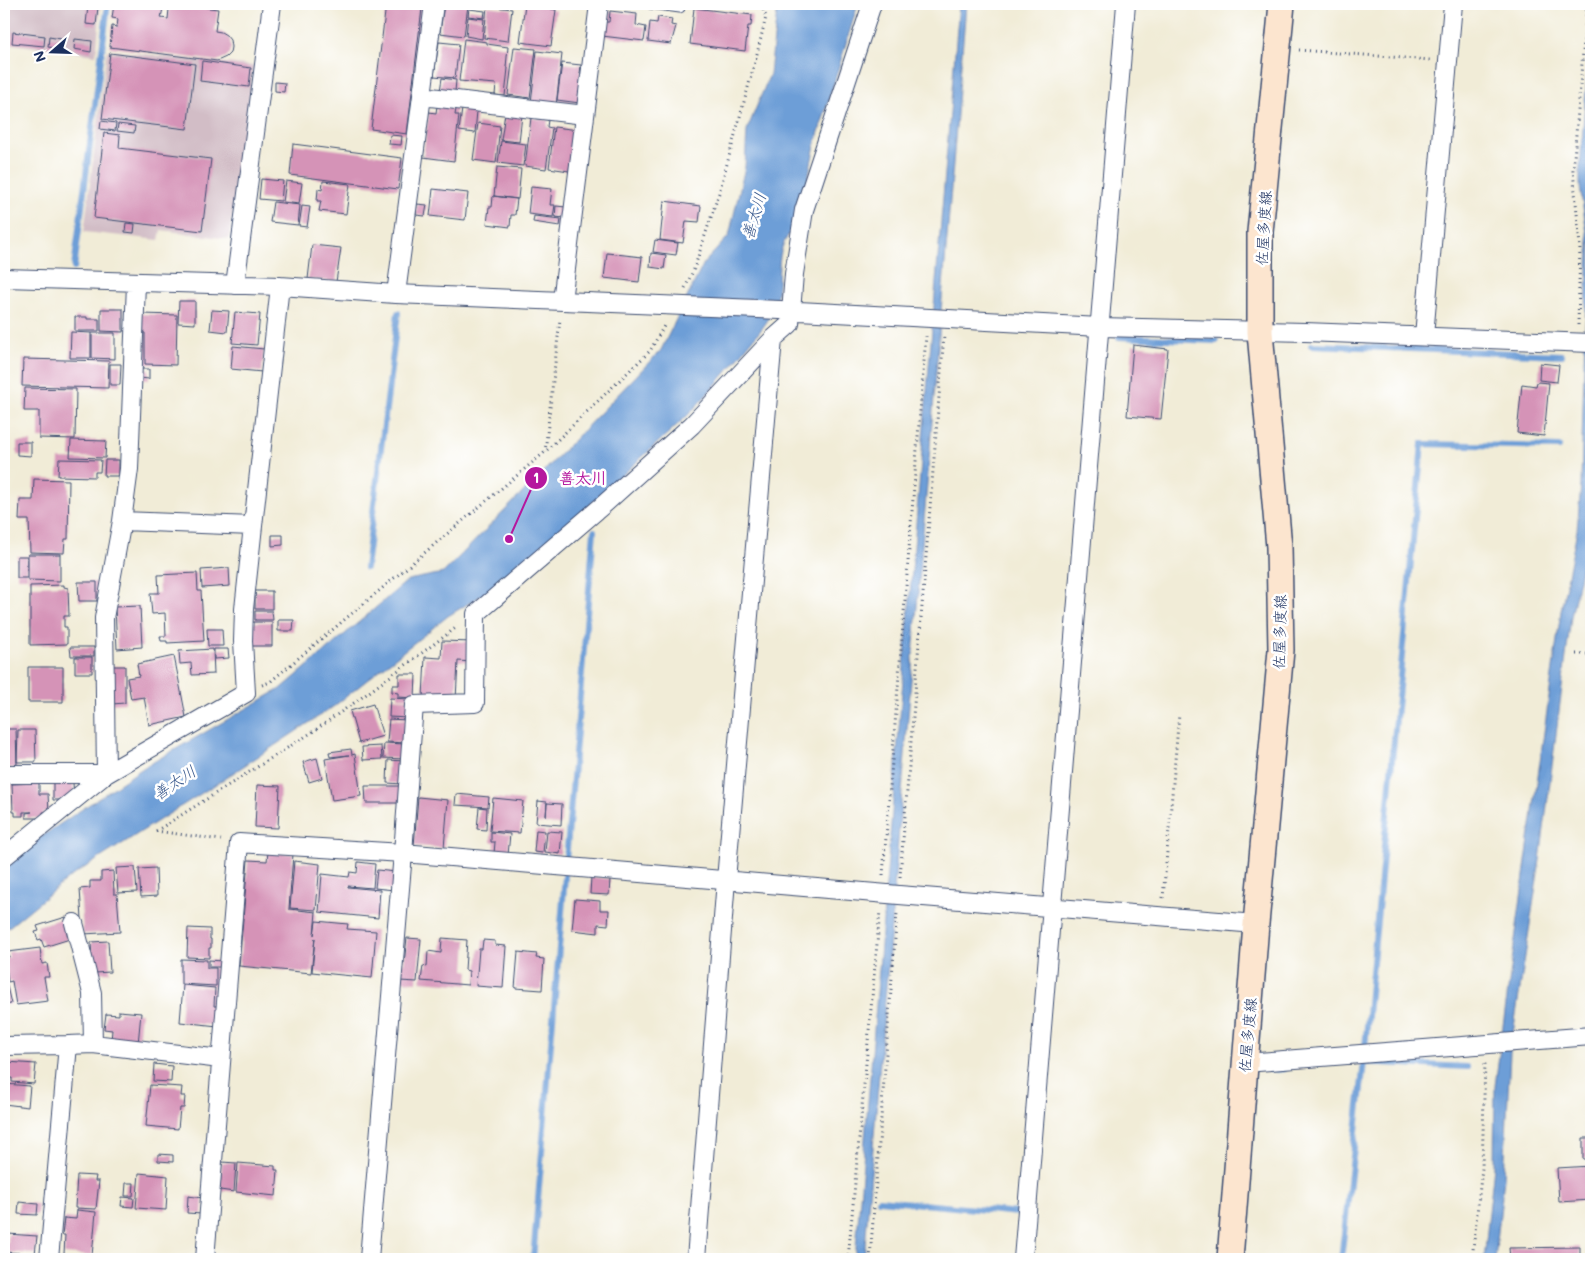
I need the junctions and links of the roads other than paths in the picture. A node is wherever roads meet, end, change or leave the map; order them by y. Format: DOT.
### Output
graph roads {
  1 [pos="272,4"];
  2 [pos="434,4"];
  3 [pos="599,4"];
  4 [pos="650,4"];
  5 [pos="872,4"];
  6 [pos="1126,4"];
  7 [pos="1282,4"];
  8 [pos="1452,4"];
  9 [pos="680,8"];
  10 [pos="422,96"];
  11 [pos="585,115"];
  12 [pos="4,278"];
  13 [pos="136,283"];
  14 [pos="235,285"];
  15 [pos="280,286"];
  16 [pos="396,294"];
  17 [pos="562,301"];
  18 [pos="785,310"];
  19 [pos="1100,327"];
  20 [pos="1260,332"];
  21 [pos="1424,336"];
  22 [pos="773,339"];
  23 [pos="1584,342"];
  24 [pos="122,521"];
  25 [pos="252,526"];
  26 [pos="4,774"];
  27 [pos="106,774"];
  28 [pos="403,853"];
  29 [pos="4,857"];
  30 [pos="726,880"];
  31 [pos="1053,907"];
  32 [pos="74,922"];
  33 [pos="1256,924"];
  34 [pos="1591,1036"];
  35 [pos="92,1044"];
  36 [pos="68,1045"];
  37 [pos="4,1046"];
  38 [pos="221,1058"];
  39 [pos="1245,1063"];
  40 [pos="49,1259"];
  41 [pos="205,1259"];
  42 [pos="369,1259"];
  43 [pos="696,1259"];
  44 [pos="1023,1259"];
  45 [pos="1230,1259"];
  1 -- 14 [label="street"];
  2 -- 10 [label="street"];
  3 -- 11 [label="street"];
  4 -- 9 [label="lane"];
  5 -- 18 [label="street"];
  6 -- 19 [label="street"];
  7 -- 20 [label="main road, 佐屋多度線"];
  8 -- 21 [label="street"];
  10 -- 11 [label="street"];
  10 -- 16 [label="street"];
  11 -- 17 [label="street"];
  12 -- 13 [label="street"];
  13 -- 14 [label="street"];
  13 -- 24 [label="street"];
  14 -- 15 [label="street"];
  15 -- 16 [label="street"];
  15 -- 25 [label="street"];
  16 -- 17 [label="street"];
  17 -- 18 [label="street"];
  18 -- 19 [label="street"];
  18 -- 22 [label="street"];
  19 -- 20 [label="street"];
  19 -- 31 [label="street"];
  20 -- 21 [label="street"];
  20 -- 33 [label="main road, 佐屋多度線"];
  21 -- 23 [label="street"];
  22 -- 28 [label="street"];
  22 -- 30 [label="street"];
  24 -- 25 [label="street"];
  24 -- 27 [label="street"];
  25 -- 27 [label="street"];
  26 -- 27 [label="street"];
  27 -- 29 [label="street"];
  28 -- 30 [label="street"];
  28 -- 38 [label="street"];
  28 -- 42 [label="street"];
  30 -- 31 [label="street"];
  30 -- 43 [label="street"];
  31 -- 33 [label="street"];
  31 -- 44 [label="street"];
  32 -- 35 [label="street"];
  33 -- 39 [label="main road, 佐屋多度線"];
  34 -- 39 [label="street"];
  35 -- 36 [label="street"];
  35 -- 38 [label="street"];
  36 -- 37 [label="street"];
  36 -- 40 [label="street"];
  38 -- 41 [label="street"];
  39 -- 45 [label="main road, 佐屋多度線"];
}
